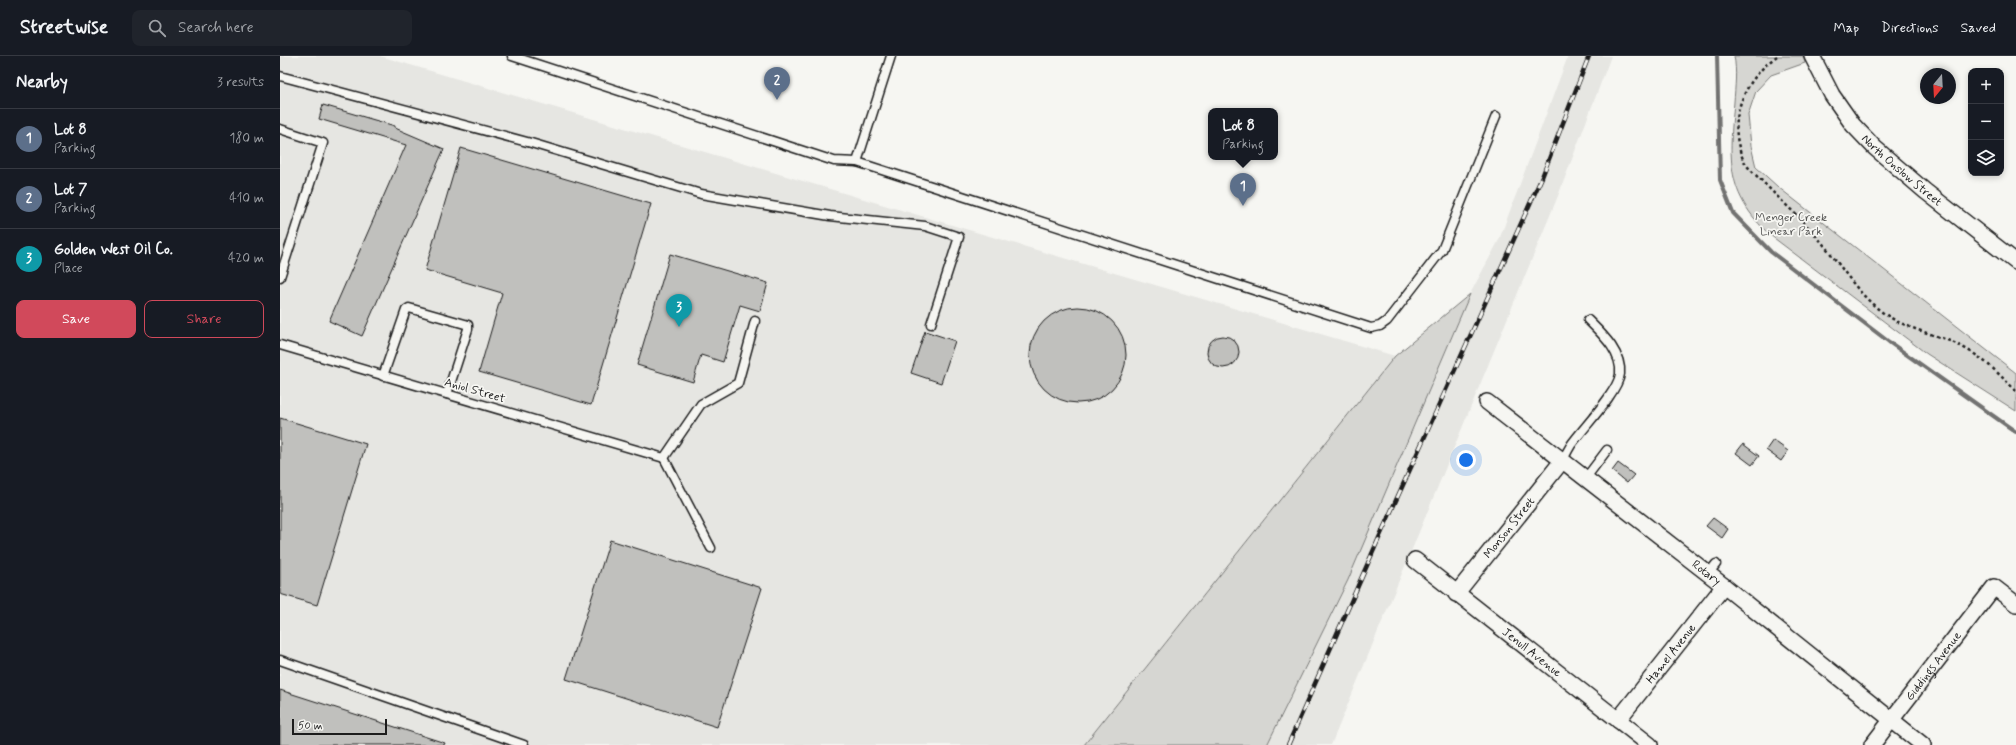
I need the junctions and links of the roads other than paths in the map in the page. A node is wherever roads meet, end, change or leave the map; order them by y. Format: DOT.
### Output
graph roads {
  1 [pos="512,56"];
  2 [pos="891,56"];
  3 [pos="1812,56"];
  4 [pos="280,76"];
  5 [pos="1496,116"];
  6 [pos="280,129"];
  7 [pos="857,162"];
  8 [pos="2016,261"];
  9 [pos="280,277"];
  10 [pos="1588,320"];
  11 [pos="755,321"];
  12 [pos="931,324"];
  13 [pos="280,345"];
  14 [pos="383,376"];
  15 [pos="447,394"];
  16 [pos="1487,402"];
  17 [pos="1607,450"];
  18 [pos="664,458"];
  19 [pos="1562,461"];
  20 [pos="1585,479"];
  21 [pos="711,548"];
  22 [pos="1415,560"];
  23 [pos="1724,586"];
  24 [pos="1456,594"];
  25 [pos="2016,604"];
  26 [pos="280,660"];
  27 [pos="1618,720"];
  28 [pos="1891,720"];
  29 [pos="524,745"];
  30 [pos="1650,745"];
  31 [pos="1872,745"];
  32 [pos="1923,745"];
  1 -- 7 [label="lane"];
  2 -- 7 [label="lane"];
  3 -- 8 [label="street, North Onslow Street"];
  4 -- 12 [label="lane"];
  5 -- 7 [label="lane"];
  6 -- 9 [label="lane"];
  10 -- 19 [label="lane"];
  11 -- 18 [label="lane"];
  13 -- 14 [label="lane, Aniol Street"];
  14 -- 15 [label="lane, Aniol Street"];
  14 -- 15 [label="lane"];
  15 -- 18 [label="lane, Aniol Street"];
  16 -- 19 [label="street, Rotary"];
  17 -- 20 [label="lane"];
  18 -- 21 [label="lane"];
  19 -- 20 [label="street, Rotary"];
  19 -- 24 [label="street, Monson Street"];
  20 -- 23 [label="street, Rotary"];
  22 -- 24 [label="street, Jenull Avenue"];
  23 -- 27 [label="street, Hamel Avenue"];
  23 -- 28 [label="street, Rotary"];
  24 -- 27 [label="street, Jenull Avenue"];
  25 -- 28 [label="street, Giddings Avenue"];
  26 -- 29 [label="lane"];
  27 -- 30 [label="street, Jenull Avenue"];
  28 -- 31 [label="street, Giddings Avenue"];
  28 -- 32 [label="street, Rotary"];
}
